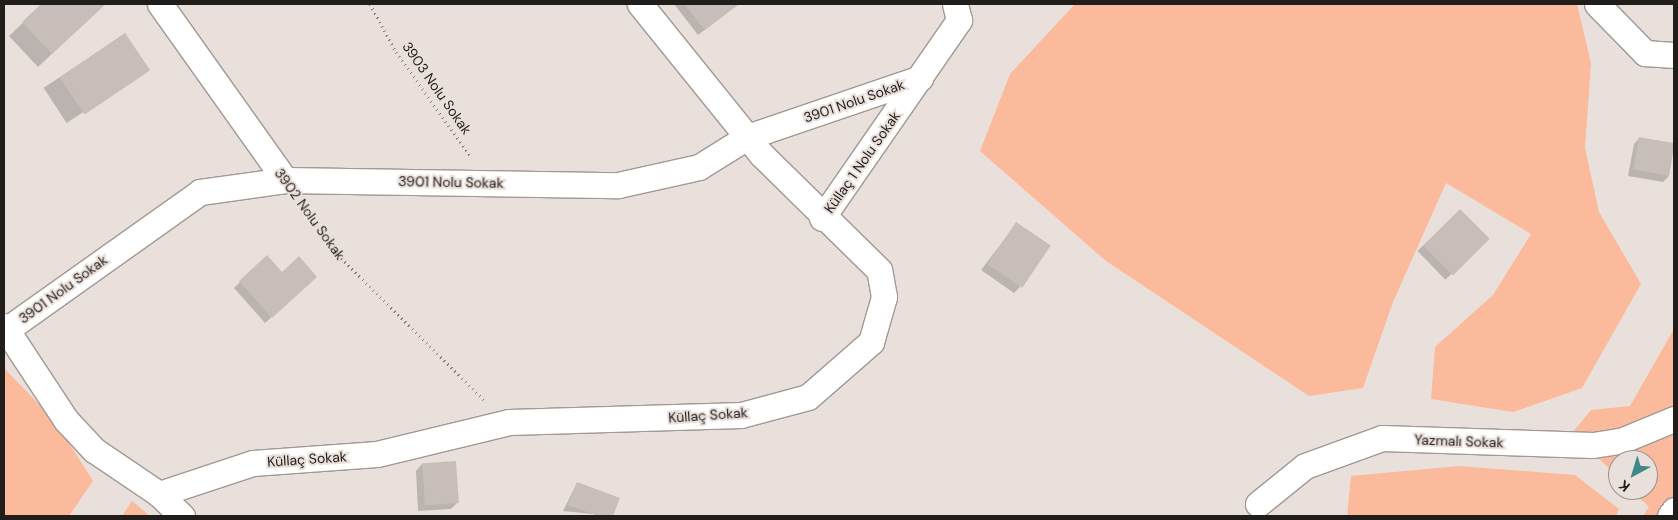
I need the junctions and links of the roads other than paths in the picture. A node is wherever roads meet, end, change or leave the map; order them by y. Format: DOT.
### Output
graph roads {
  1 [pos="160,4"];
  2 [pos="640,4"];
  3 [pos="955,4"];
  4 [pos="1597,4"];
  5 [pos="1674,55"];
  6 [pos="920,78"];
  7 [pos="747,137"];
  8 [pos="285,180"];
  9 [pos="822,218"];
  10 [pos="5,328"];
  11 [pos="1674,419"];
  12 [pos="159,494"];
  13 [pos="1258,504"];
  14 [pos="1674,510"];
  15 [pos="182,516"];
  16 [pos="1670,516"];
  1 -- 8 [label="street, 3902 Nolu Sokak"];
  2 -- 7 [label="street, Küllaç Sokak"];
  3 -- 6 [label="street, Küllaç 1 Nolu Sokak"];
  4 -- 5 [label="street"];
  6 -- 7 [label="street, 3901 Nolu Sokak"];
  6 -- 9 [label="street, Küllaç 1 Nolu Sokak"];
  7 -- 8 [label="street, 3901 Nolu Sokak"];
  7 -- 9 [label="street, Küllaç Sokak"];
  8 -- 10 [label="street, 3901 Nolu Sokak"];
  9 -- 12 [label="street, Küllaç Sokak"];
  10 -- 12 [label="street"];
  11 -- 13 [label="street, Yazmalı Sokak"];
  12 -- 15 [label="street"];
  14 -- 16 [label="street"];
}
